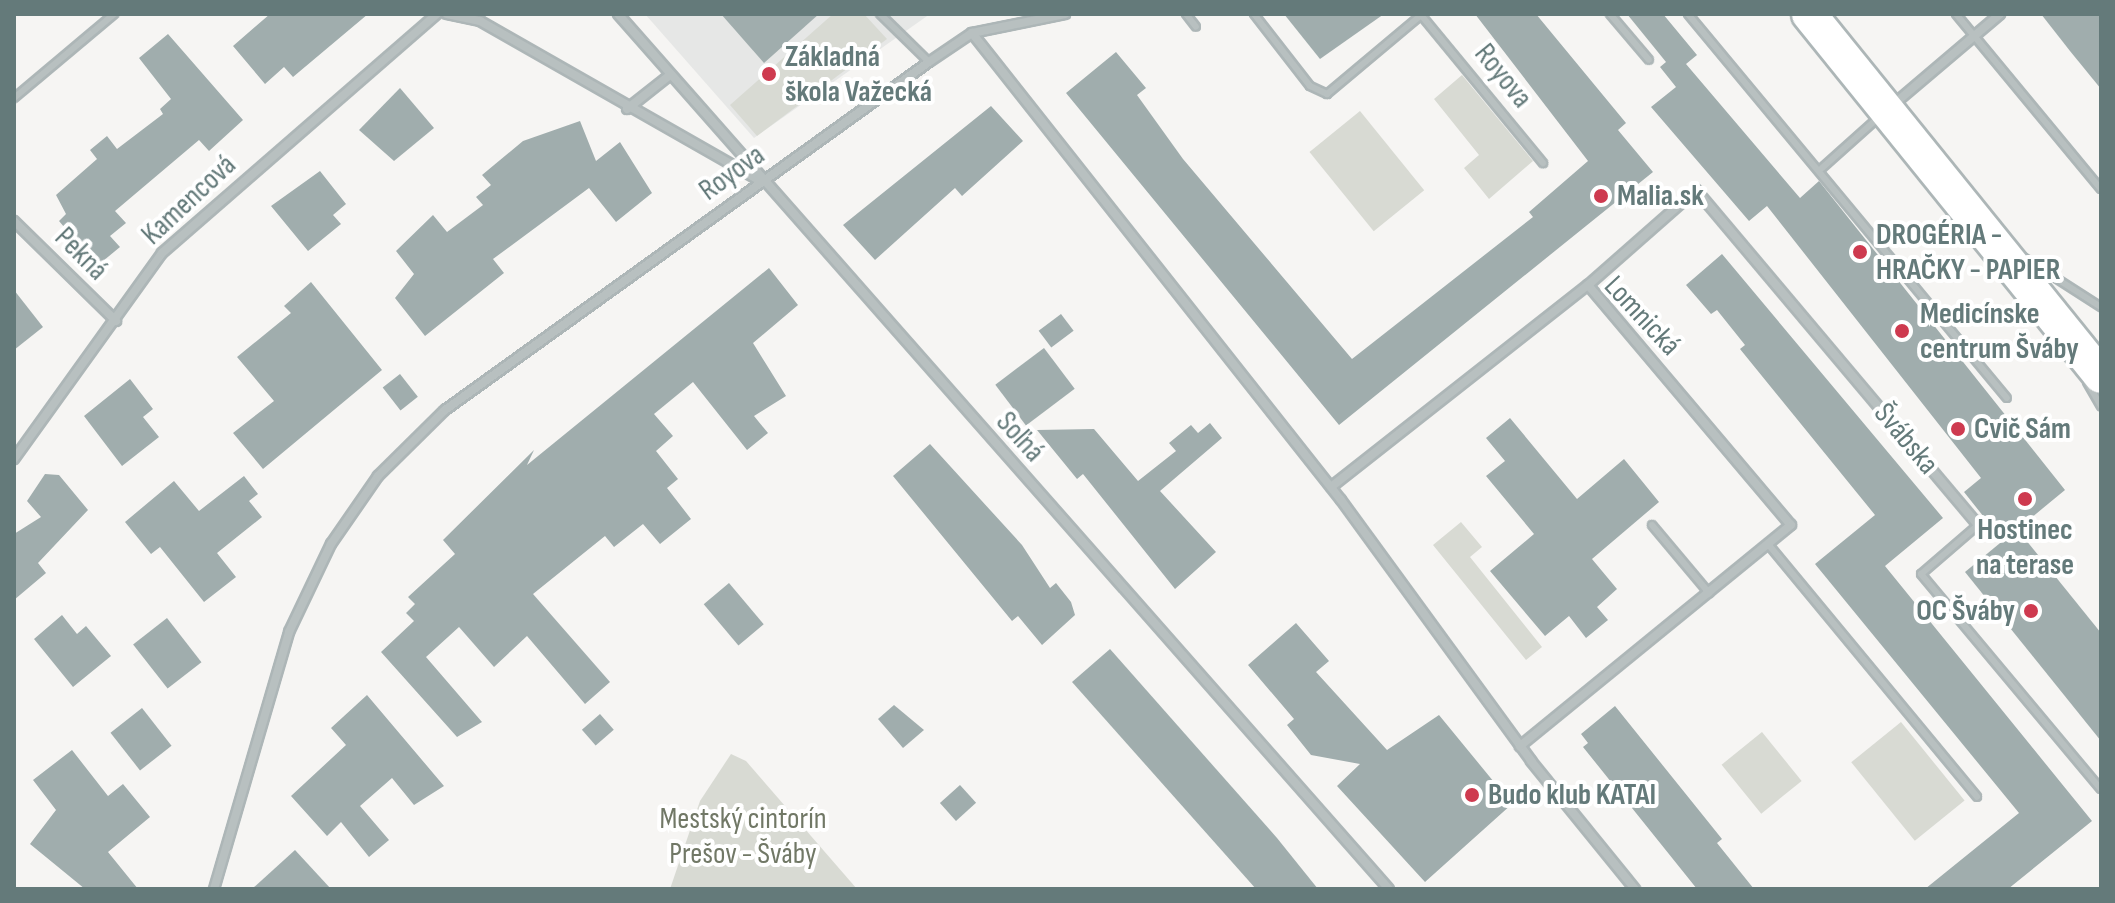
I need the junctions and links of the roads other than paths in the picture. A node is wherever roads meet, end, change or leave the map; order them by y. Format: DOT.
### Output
graph roads {
  1 [pos="114,14"];
  2 [pos="437,14"];
  3 [pos="447,14"];
  4 [pos="618,14"];
  5 [pos="880,14"];
  6 [pos="1065,14"];
  7 [pos="1186,14"];
  8 [pos="1254,14"];
  9 [pos="1610,14"];
  10 [pos="1688,14"];
  11 [pos="1809,14"];
  12 [pos="1956,14"];
  13 [pos="2000,14"];
  14 [pos="1196,27"];
  15 [pos="972,33"];
  16 [pos="1973,35"];
  17 [pos="1649,60"];
  18 [pos="929,62"];
  19 [pos="670,75"];
  20 [pos="14,98"];
  21 [pos="627,109"];
  22 [pos="1887,110"];
  23 [pos="1543,163"];
  24 [pos="1822,168"];
  25 [pos="762,181"];
  26 [pos="2101,189"];
  27 [pos="14,221"];
  28 [pos="1986,233"];
  29 [pos="2024,280"];
  30 [pos="1588,285"];
  31 [pos="2101,307"];
  32 [pos="116,321"];
  33 [pos="2101,376"];
  34 [pos="2007,398"];
  35 [pos="2101,406"];
  36 [pos="14,459"];
  37 [pos="1331,487"];
  38 [pos="1652,525"];
  39 [pos="1978,525"];
  40 [pos="1768,544"];
  41 [pos="1709,593"];
  42 [pos="1520,746"];
  43 [pos="2101,789"];
  44 [pos="1977,797"];
  45 [pos="214,889"];
  46 [pos="1389,889"];
  47 [pos="1635,889"];
  1 -- 20 [label="lane"];
  2 -- 32 [label="street, Kamencová"];
  3 -- 21 [label="street"];
  4 -- 19 [label="street, Soľná"];
  5 -- 18 [label="lane"];
  6 -- 15 [label="street, Royova"];
  7 -- 14 [label="lane"];
  8 -- 23 [label="lane, Royova"];
  9 -- 17 [label="lane"];
  10 -- 24 [label="lane"];
  11 -- 22 [label="street"];
  12 -- 16 [label="lane"];
  13 -- 16 [label="street"];
  15 -- 18 [label="street, Royova"];
  15 -- 37 [label="street"];
  16 -- 22 [label="street"];
  16 -- 26 [label="lane"];
  18 -- 25 [label="street, Royova"];
  19 -- 21 [label="street"];
  19 -- 25 [label="street, Soľná"];
  21 -- 25 [label="street"];
  22 -- 24 [label="lane"];
  22 -- 28 [label="street"];
  24 -- 34 [label="lane"];
  25 -- 45 [label="street, Royova"];
  25 -- 46 [label="street, Soľná"];
  27 -- 32 [label="street, Pekná"];
  28 -- 29 [label="street"];
  28 -- 31 [label="lane"];
  29 -- 33 [label="street"];
  29 -- 35 [label="lane"];
  30 -- 37 [label="street, Lomnická"];
  30 -- 39 [label="street, Švábska"];
  30 -- 40 [label="street, Lomnická"];
  32 -- 36 [label="street, Kamencová"];
  37 -- 42 [label="street"];
  38 -- 41 [label="lane"];
  39 -- 43 [label="lane, Švábska"];
  40 -- 41 [label="street, Lomnická"];
  40 -- 44 [label="lane"];
  41 -- 42 [label="street, Lomnická"];
  42 -- 47 [label="street"];
}
